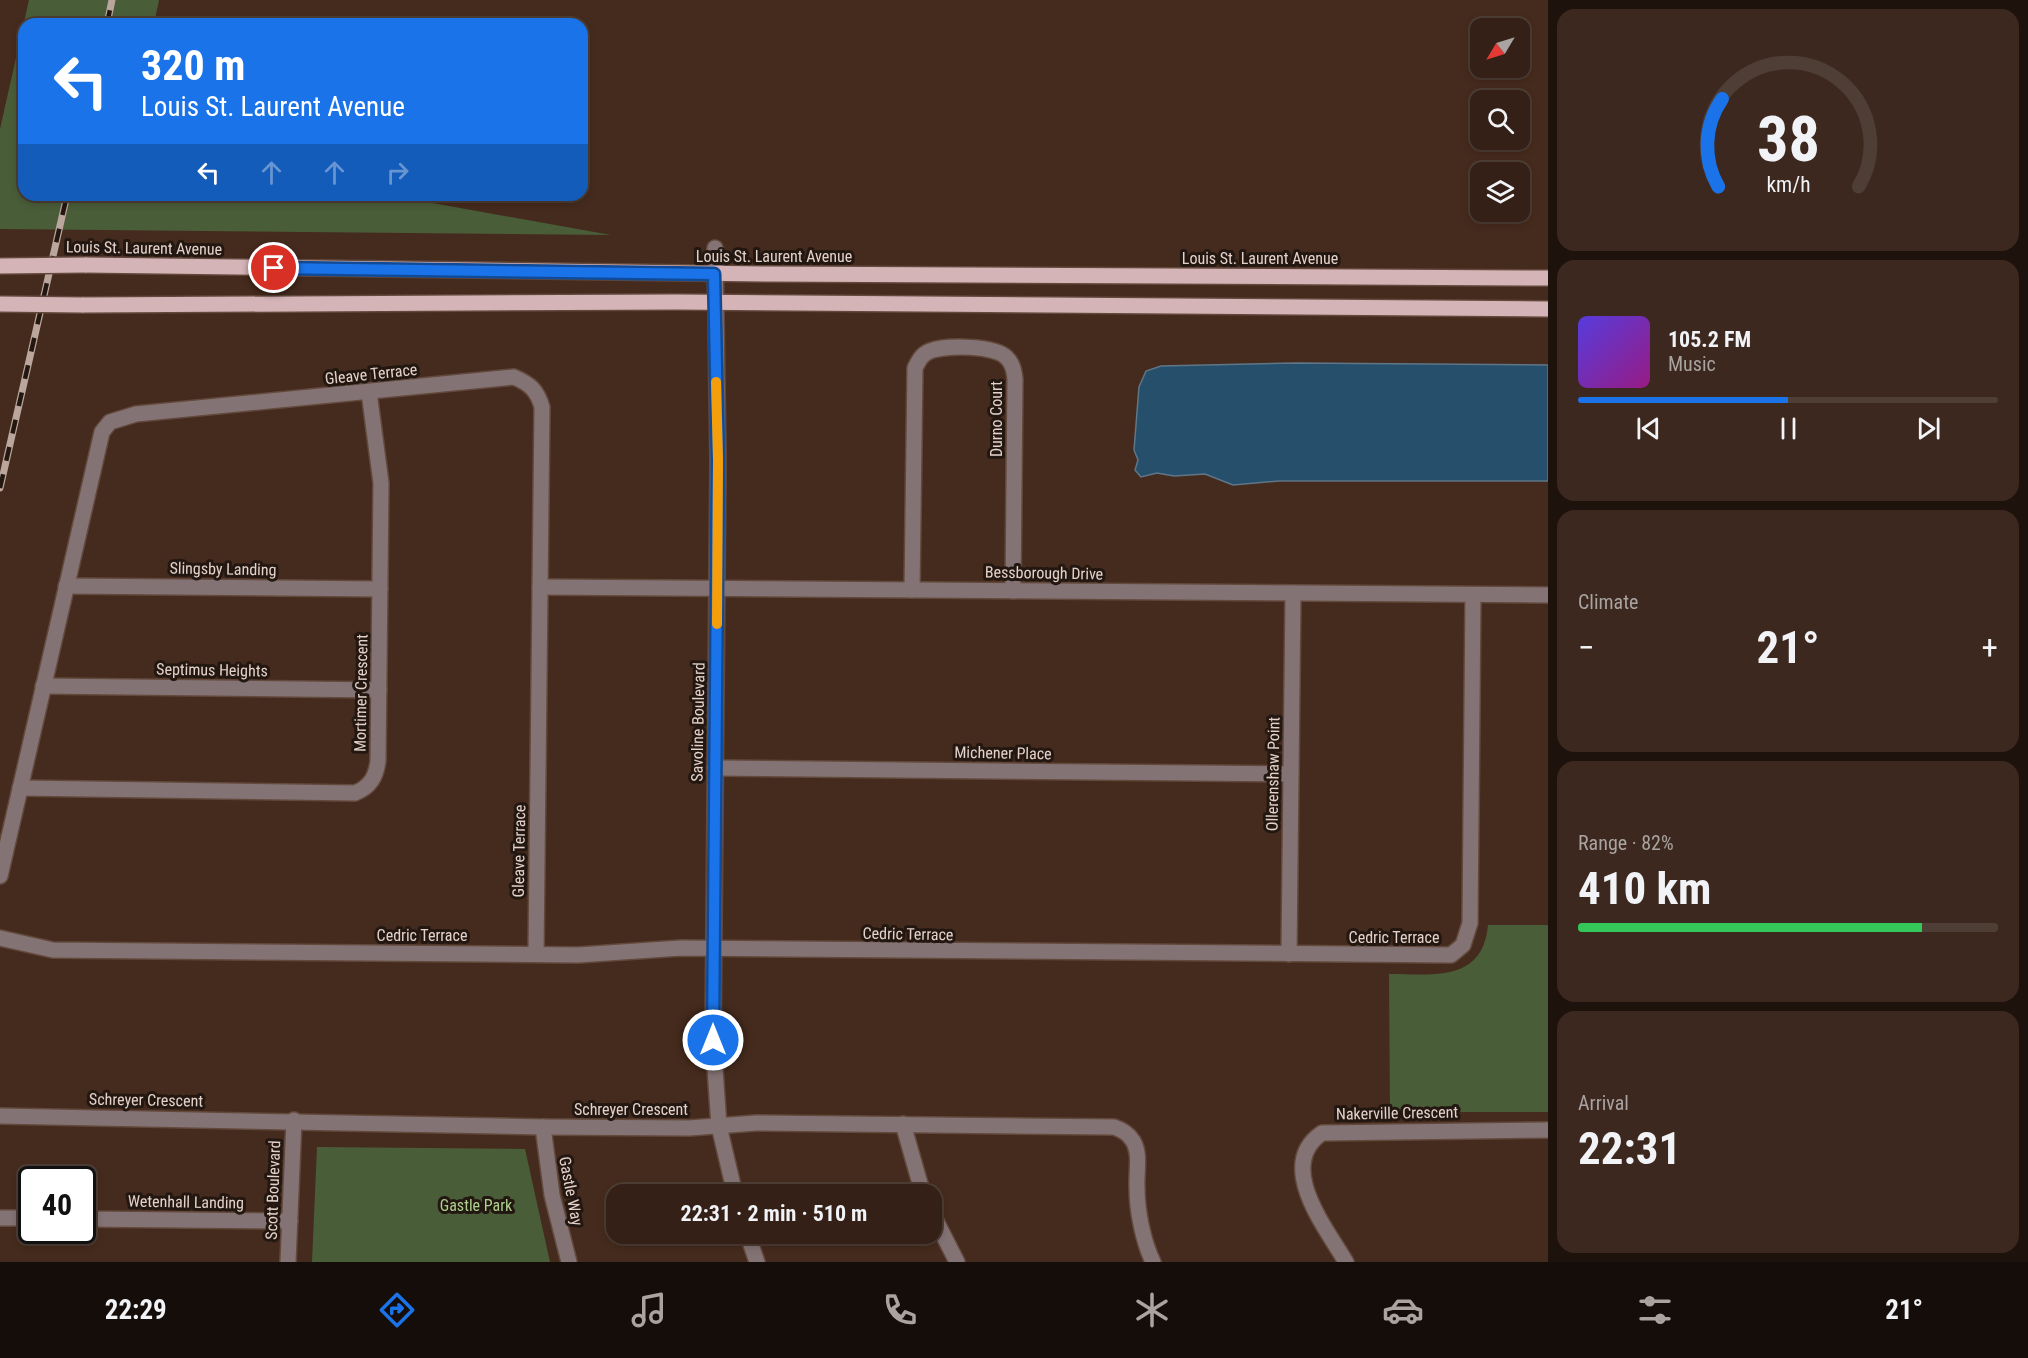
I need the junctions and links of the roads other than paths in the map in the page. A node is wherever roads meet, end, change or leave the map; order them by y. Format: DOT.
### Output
graph roads {
  1 [pos="715,248"];
  2 [pos="0,266"];
  3 [pos="714,274"];
  4 [pos="1548,278"];
  5 [pos="714,303"];
  6 [pos="0,304"];
  7 [pos="1548,309"];
  8 [pos="369,392"];
  9 [pos="66,586"];
  10 [pos="540,587"];
  11 [pos="718,588"];
  12 [pos="380,589"];
  13 [pos="912,590"];
  14 [pos="1013,591"];
  15 [pos="1293,593"];
  16 [pos="1473,595"];
  17 [pos="1548,595"];
  18 [pos="43,686"];
  19 [pos="379,690"];
  20 [pos="715,768"];
  21 [pos="1291,774"];
  22 [pos="20,788"];
  23 [pos="0,876"];
  24 [pos="0,938"];
  25 [pos="713,949"];
  26 [pos="536,954"];
  27 [pos="1288,954"];
  28 [pos="0,1116"];
  29 [pos="294,1120"];
  30 [pos="903,1124"];
  31 [pos="719,1126"];
  32 [pos="543,1127"];
  33 [pos="1548,1130"];
  34 [pos="733,1184"];
  35 [pos="920,1184"];
  36 [pos="0,1218"];
  37 [pos="18,1218"];
  38 [pos="96,1219"];
  39 [pos="290,1221"];
  40 [pos="942,1232"];
  41 [pos="751,1244"];
  42 [pos="288,1262"];
  43 [pos="569,1262"];
  44 [pos="757,1262"];
  45 [pos="957,1262"];
  46 [pos="1153,1262"];
  47 [pos="1346,1262"];
  1 -- 3 [label="street, Savoline Boulevard"];
  2 -- 3 [label="main road, Louis St. Laurent Avenue, bridge"];
  3 -- 4 [label="main road, Louis St. Laurent Avenue"];
  3 -- 5 [label="street, Savoline Boulevard"];
  5 -- 6 [label="main road, bridge"];
  5 -- 7 [label="main road"];
  5 -- 11 [label="street, Savoline Boulevard"];
  8 -- 9 [label="street, Gleave Terrace"];
  8 -- 10 [label="street, Gleave Terrace"];
  8 -- 12 [label="street, Mortimer Crescent"];
  9 -- 12 [label="street, Slingsby Landing"];
  9 -- 18 [label="street, Gleave Terrace"];
  10 -- 11 [label="street, Bessborough Drive"];
  10 -- 26 [label="street, Gleave Terrace"];
  11 -- 13 [label="street, Bessborough Drive"];
  11 -- 20 [label="street, Savoline Boulevard"];
  12 -- 19 [label="street, Mortimer Crescent"];
  13 -- 14 [label="street, Bessborough Drive"];
  13 -- 14 [label="street, Durno Court"];
  14 -- 15 [label="street, Bessborough Drive"];
  15 -- 16 [label="street, Bessborough Drive"];
  15 -- 21 [label="street, Ollerenshaw Point"];
  16 -- 17 [label="street, Bessborough Drive"];
  16 -- 27 [label="street, Cedric Terrace"];
  18 -- 19 [label="street, Septimus Heights"];
  18 -- 22 [label="street, Gleave Terrace"];
  19 -- 22 [label="street, Mortimer Crescent"];
  20 -- 21 [label="street, Michener Place"];
  20 -- 25 [label="street, Savoline Boulevard"];
  21 -- 27 [label="street, Ollerenshaw Point"];
  22 -- 23 [label="street, Gleave Terrace"];
  24 -- 26 [label="street, Cedric Terrace"];
  25 -- 26 [label="street, Cedric Terrace"];
  25 -- 27 [label="street, Cedric Terrace"];
  25 -- 31 [label="street, Savoline Boulevard"];
  28 -- 29 [label="street, Schreyer Crescent"];
  29 -- 32 [label="street, Schreyer Crescent"];
  29 -- 39 [label="street, Scott Boulevard"];
  30 -- 31 [label="street, Schreyer Crescent"];
  30 -- 35 [label="street"];
  30 -- 46 [label="street, Schreyer Crescent"];
  31 -- 32 [label="street, Schreyer Crescent"];
  31 -- 34 [label="street, Savoline Boulevard"];
  32 -- 43 [label="street, Gastle Way"];
  33 -- 47 [label="street, Nakerville Crescent"];
  36 -- 37 [label="street"];
  38 -- 39 [label="street, Wetenhall Landing"];
  39 -- 42 [label="street, Scott Boulevard"];
  40 -- 45 [label="street"];
  41 -- 44 [label="street"];
}
